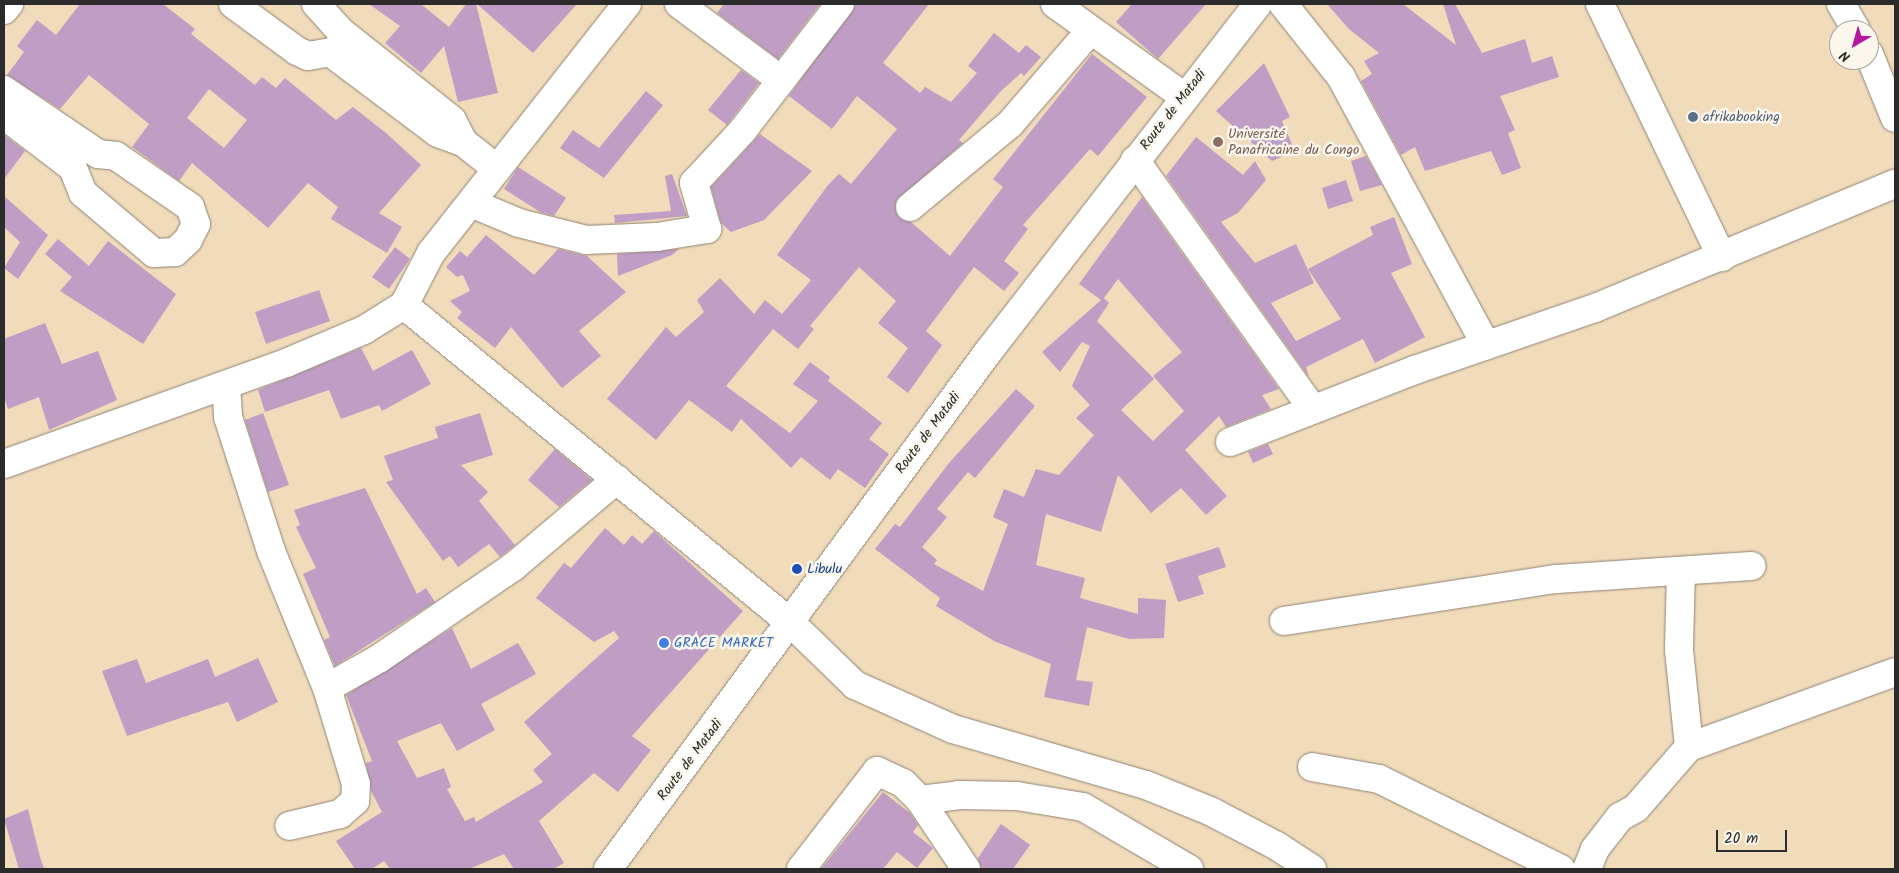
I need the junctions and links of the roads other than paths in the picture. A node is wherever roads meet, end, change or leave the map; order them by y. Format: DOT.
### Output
graph roads {
  1 [pos="9,4"];
  2 [pos="233,4"];
  3 [pos="316,4"];
  4 [pos="627,4"];
  5 [pos="679,4"];
  6 [pos="840,4"];
  7 [pos="1055,4"];
  8 [pos="1258,4"];
  9 [pos="1283,4"];
  10 [pos="1600,4"];
  11 [pos="1841,4"];
  12 [pos="4,10"];
  13 [pos="1850,20"];
  14 [pos="1090,31"];
  15 [pos="347,52"];
  16 [pos="1876,70"];
  17 [pos="782,80"];
  18 [pos="4,90"];
  19 [pos="1182,96"];
  20 [pos="4,115"];
  21 [pos="1895,118"];
  22 [pos="1134,160"];
  23 [pos="496,168"];
  24 [pos="1895,184"];
  25 [pos="471,203"];
  26 [pos="910,207"];
  27 [pos="1722,257"];
  28 [pos="404,305"];
  29 [pos="1486,344"];
  30 [pos="226,386"];
  31 [pos="1312,408"];
  32 [pos="1230,442"];
  33 [pos="4,464"];
  34 [pos="617,479"];
  35 [pos="1752,566"];
  36 [pos="1681,571"];
  37 [pos="1284,621"];
  38 [pos="792,624"];
  39 [pos="1895,672"];
  40 [pos="327,688"];
  41 [pos="1689,747"];
  42 [pos="1312,767"];
  43 [pos="920,800"];
  44 [pos="289,826"];
  45 [pos="608,869"];
  46 [pos="801,869"];
  47 [pos="966,869"];
  48 [pos="1189,869"];
  49 [pos="1312,869"];
  50 [pos="1561,869"];
  51 [pos="1587,869"];
  1 -- 12 [label="main road"];
  2 -- 15 [label="main road"];
  3 -- 15 [label="main road"];
  4 -- 23 [label="main road"];
  5 -- 17 [label="main road"];
  6 -- 17 [label="main road"];
  7 -- 14 [label="main road"];
  8 -- 19 [label="main road, Route de Matadi"];
  9 -- 29 [label="main road"];
  10 -- 27 [label="main road"];
  11 -- 13 [label="main road"];
  14 -- 19 [label="main road"];
  14 -- 26 [label="main road"];
  15 -- 23 [label="main road"];
  16 -- 21 [label="main road"];
  17 -- 25 [label="main road"];
  18 -- 20 [label="main road"];
  19 -- 22 [label="main road, Route de Matadi"];
  22 -- 31 [label="main road"];
  22 -- 38 [label="main road, Route de Matadi"];
  23 -- 25 [label="main road"];
  24 -- 27 [label="main road"];
  25 -- 28 [label="main road"];
  27 -- 29 [label="main road"];
  28 -- 30 [label="main road"];
  28 -- 34 [label="main road"];
  29 -- 31 [label="main road"];
  30 -- 33 [label="main road"];
  30 -- 40 [label="main road"];
  31 -- 32 [label="main road"];
  34 -- 38 [label="main road"];
  34 -- 40 [label="main road"];
  35 -- 36 [label="main road"];
  36 -- 37 [label="main road"];
  36 -- 41 [label="main road"];
  38 -- 45 [label="main road, Route de Matadi"];
  38 -- 49 [label="main road"];
  39 -- 41 [label="main road"];
  40 -- 44 [label="main road"];
  41 -- 51 [label="main road"];
  42 -- 50 [label="main road"];
  43 -- 46 [label="main road"];
  43 -- 47 [label="main road"];
  43 -- 48 [label="main road"];
}
